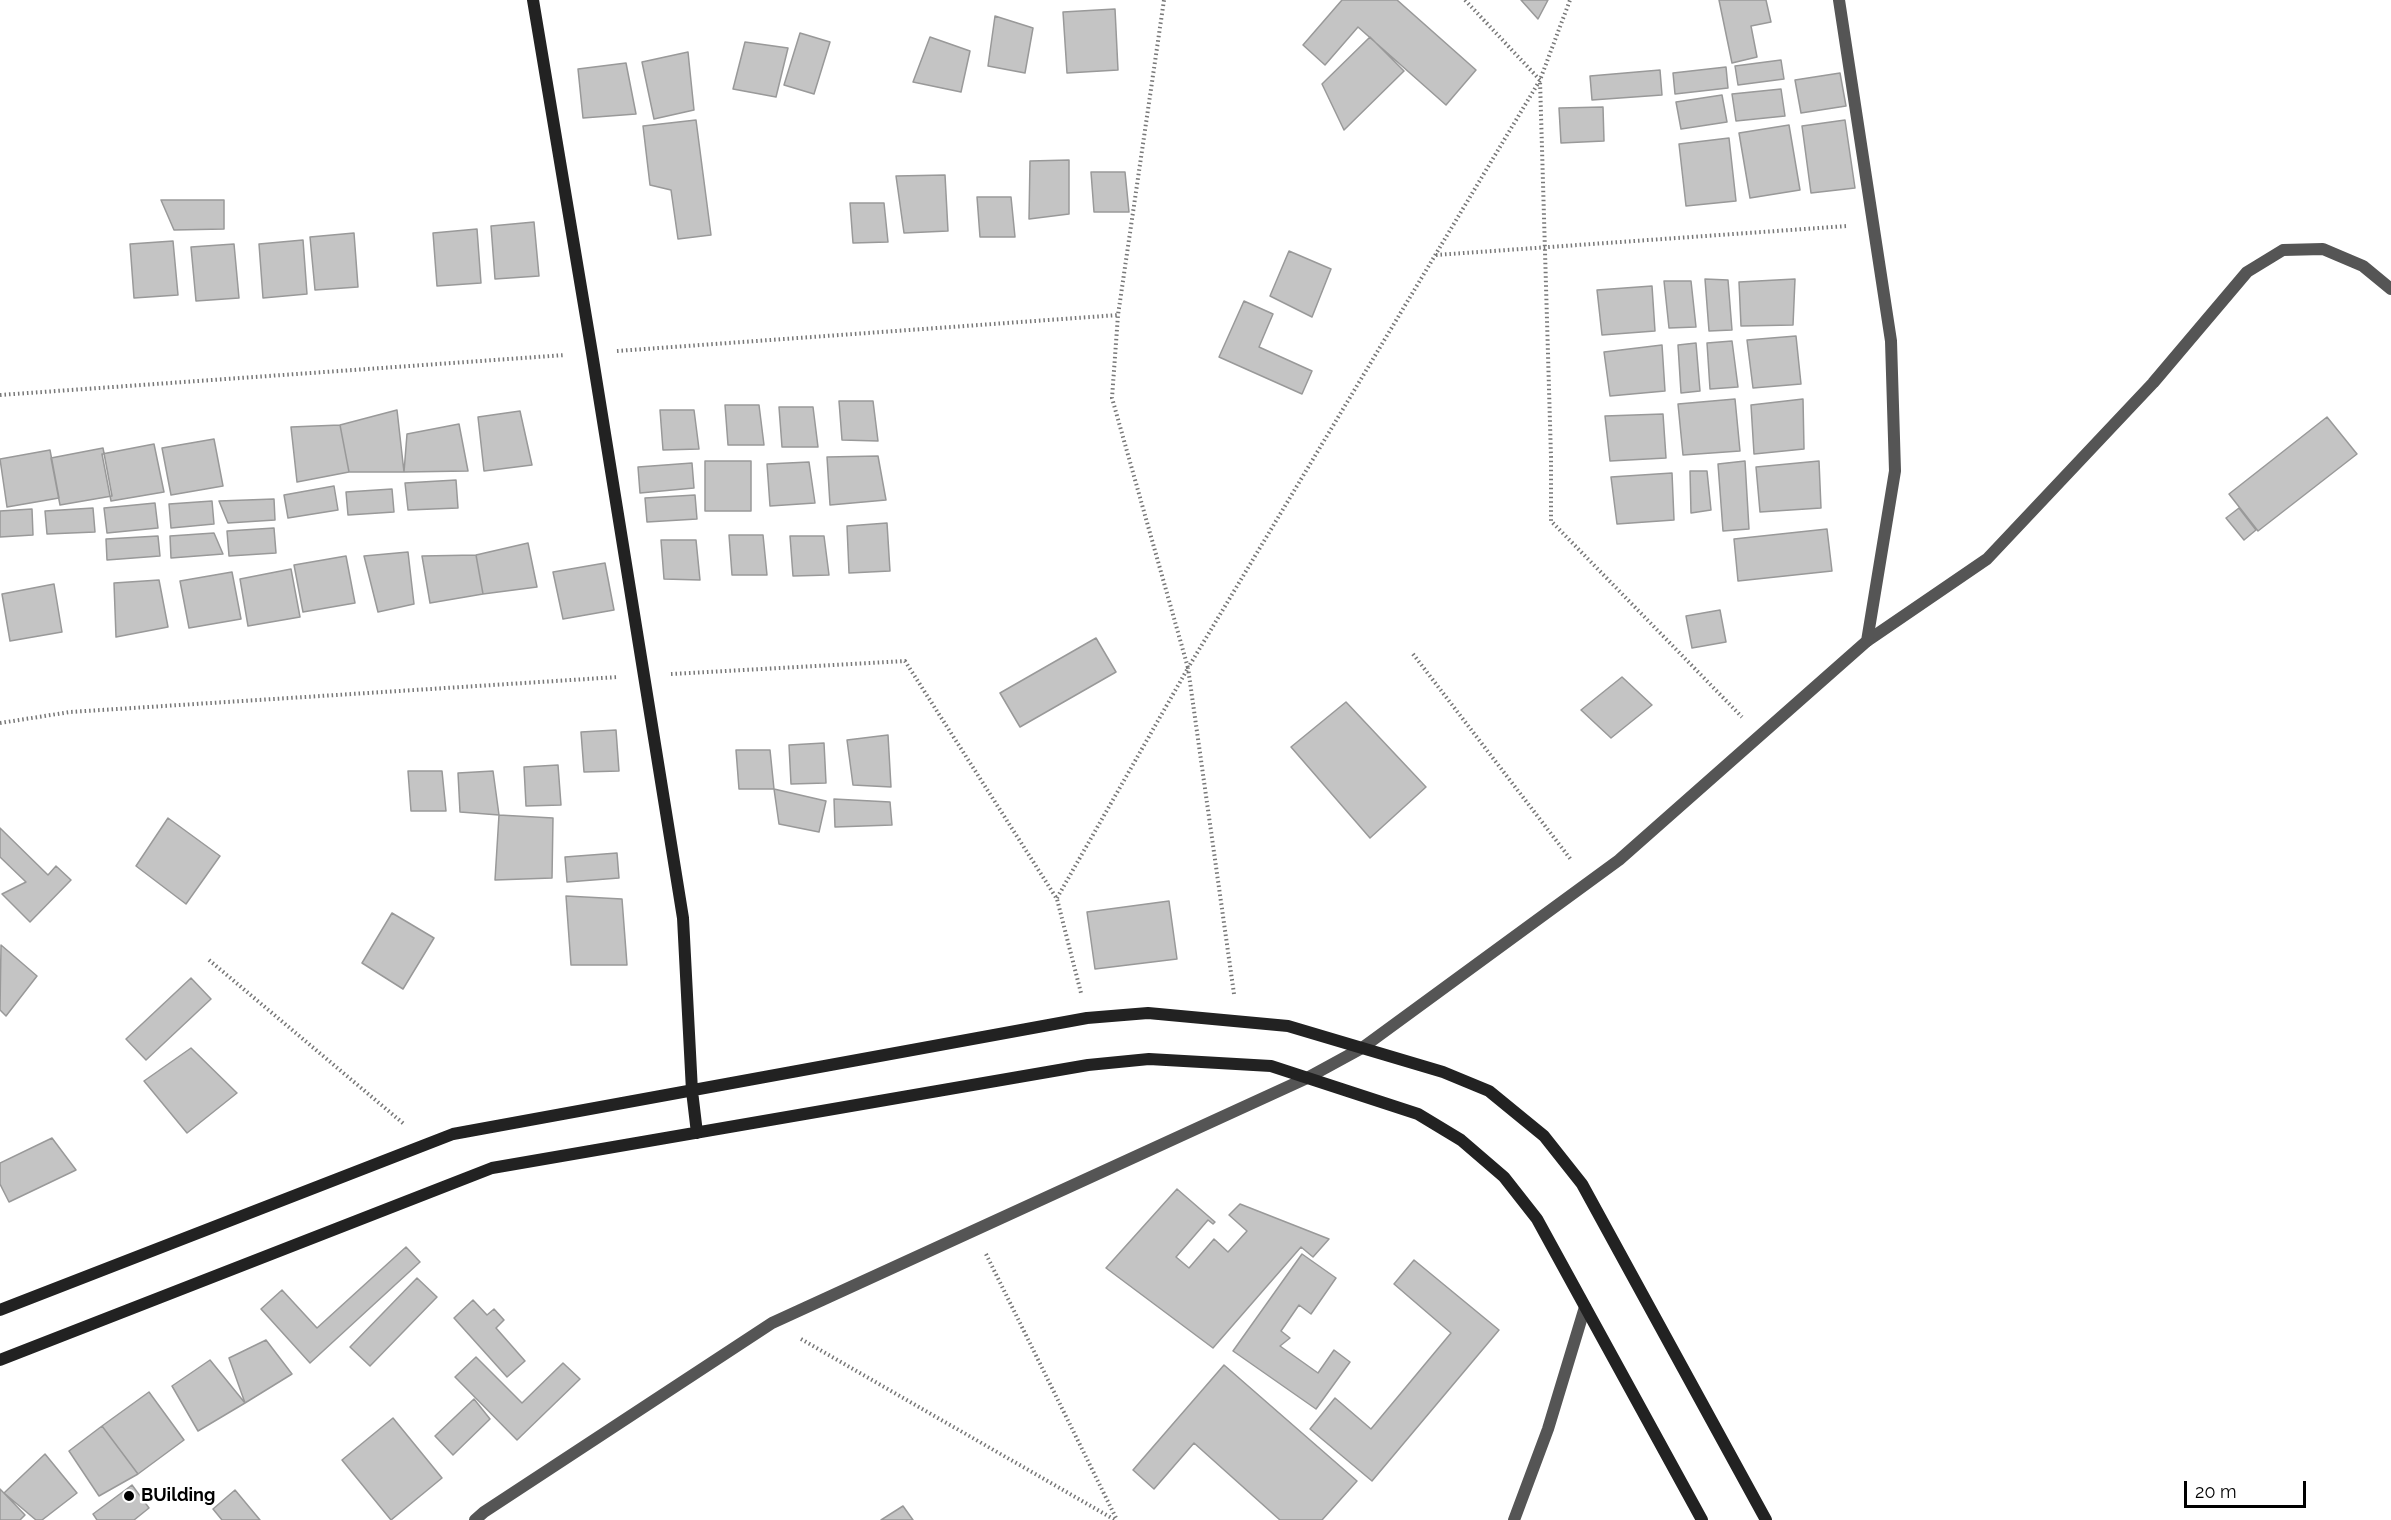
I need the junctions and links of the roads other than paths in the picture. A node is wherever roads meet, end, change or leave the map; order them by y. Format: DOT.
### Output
graph roads {
  1 [pos="533,0"];
  2 [pos="1839,0"];
  3 [pos="2391,289"];
  4 [pos="1867,641"];
  5 [pos="1362,1048"];
  6 [pos="1307,1078"];
  7 [pos="692,1090"];
  8 [pos="697,1133"];
  9 [pos="1585,1307"];
  10 [pos="0,1310"];
  11 [pos="0,1360"];
  12 [pos="475,1520"];
  13 [pos="1514,1520"];
  14 [pos="1702,1520"];
  15 [pos="1766,1520"];
  1 -- 7 [label="main road"];
  2 -- 4 [label="street"];
  3 -- 4 [label="street"];
  4 -- 5 [label="street"];
  5 -- 6 [label="street"];
  5 -- 7 [label="main road"];
  5 -- 15 [label="main road"];
  6 -- 8 [label="main road"];
  6 -- 9 [label="main road"];
  6 -- 12 [label="street"];
  7 -- 8 [label="main road"];
  7 -- 10 [label="main road"];
  8 -- 11 [label="main road"];
  9 -- 13 [label="street"];
  9 -- 14 [label="main road"];
}
